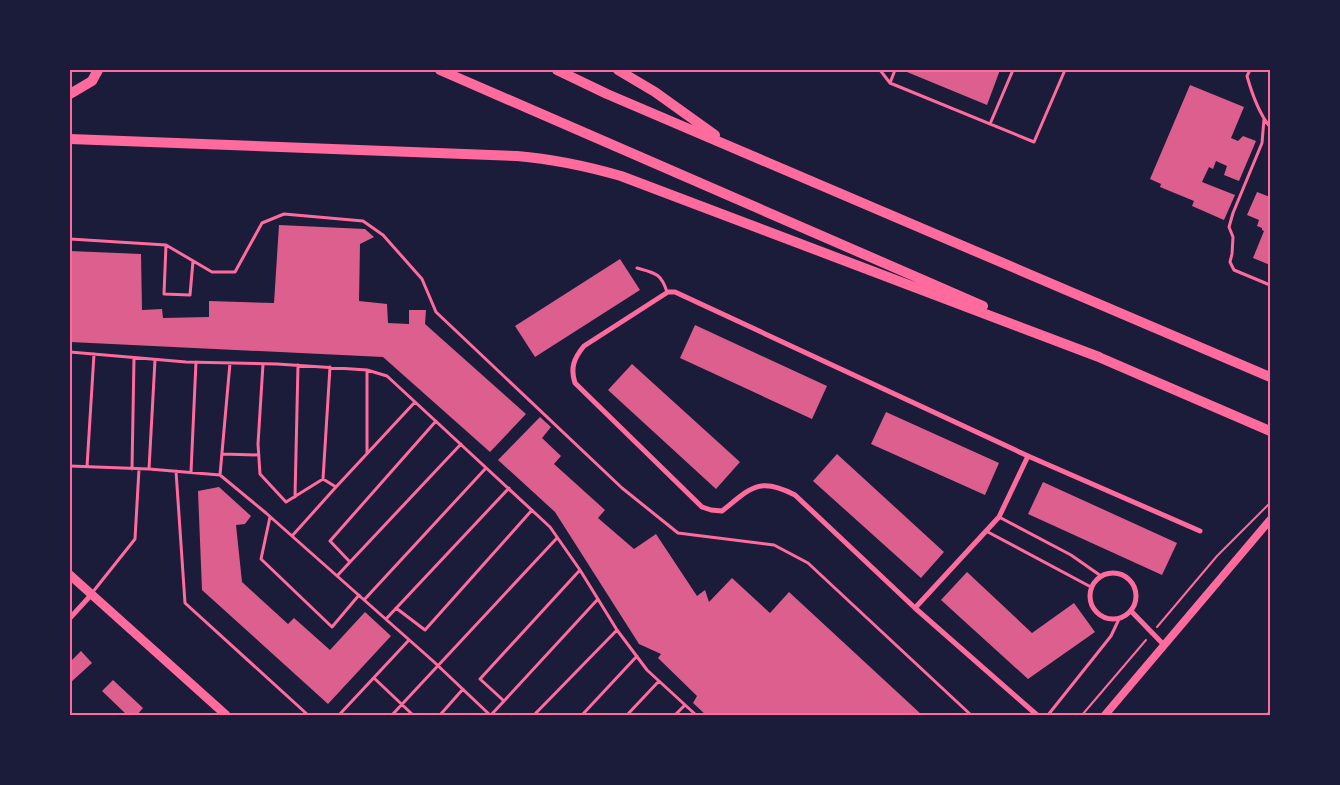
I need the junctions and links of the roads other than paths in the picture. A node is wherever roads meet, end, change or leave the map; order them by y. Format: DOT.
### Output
graph roads {
  1 [pos="98,70"];
  2 [pos="440,70"];
  3 [pos="557,70"];
  4 [pos="618,70"];
  5 [pos="880,70"];
  6 [pos="895,70"];
  7 [pos="1013,70"];
  8 [pos="1065,70"];
  9 [pos="1250,70"];
  10 [pos="890,82"];
  11 [pos="70,94"];
  12 [pos="1264,119"];
  13 [pos="990,124"];
  14 [pos="1270,127"];
  15 [pos="70,139"];
  16 [pos="732,147"];
  17 [pos="70,239"];
  18 [pos="166,245"];
  19 [pos="194,261"];
  20 [pos="637,268"];
  21 [pos="1270,285"];
  22 [pos="668,292"];
  23 [pos="70,352"];
  24 [pos="94,354"];
  25 [pos="1099,356"];
  26 [pos="134,358"];
  27 [pos="155,360"];
  28 [pos="196,362"];
  29 [pos="230,363"];
  30 [pos="263,364"];
  31 [pos="298,365"];
  32 [pos="330,367"];
  33 [pos="367,370"];
  34 [pos="1270,376"];
  35 [pos="415,402"];
  36 [pos="436,422"];
  37 [pos="1270,431"];
  38 [pos="461,444"];
  39 [pos="367,453"];
  40 [pos="222,454"];
  41 [pos="259,455"];
  42 [pos="1028,456"];
  43 [pos="70,466"];
  44 [pos="87,467"];
  45 [pos="486,468"];
  46 [pos="132,469"];
  47 [pos="139,469"];
  48 [pos="149,469"];
  49 [pos="176,471"];
  50 [pos="191,472"];
  51 [pos="220,475"];
  52 [pos="323,479"];
  53 [pos="336,486"];
  54 [pos="508,488"];
  55 [pos="295,496"];
  56 [pos="532,510"];
  57 [pos="270,516"];
  58 [pos="999,517"];
  59 [pos="1270,520"];
  60 [pos="986,530"];
  61 [pos="1200,530"];
  62 [pos="292,536"];
  63 [pos="557,538"];
  64 [pos="350,562"];
  65 [pos="580,570"];
  66 [pos="70,575"];
  67 [pos="338,576"];
  68 [pos="1101,576"];
  69 [pos="1091,587"];
  70 [pos="92,594"];
  71 [pos="359,595"];
  72 [pos="598,599"];
  73 [pos="364,600"];
  74 [pos="396,608"];
  75 [pos="915,608"];
  76 [pos="1131,611"];
  77 [pos="70,618"];
  78 [pos="386,619"];
  79 [pos="1119,619"];
  80 [pos="617,630"];
  81 [pos="409,640"];
  82 [pos="1164,645"];
  83 [pos="636,656"];
  84 [pos="439,666"];
  85 [pos="374,678"];
  86 [pos="659,681"];
  87 [pos="463,689"];
  88 [pos="504,702"];
  89 [pos="402,704"];
  90 [pos="685,704"];
  91 [pos="1270,711"];
  92 [pos="226,715"];
  93 [pos="308,715"];
  94 [pos="339,715"];
  95 [pos="392,715"];
  96 [pos="414,715"];
  97 [pos="440,715"];
  98 [pos="490,715"];
  99 [pos="534,715"];
  100 [pos="582,715"];
  101 [pos="627,715"];
  102 [pos="675,715"];
  103 [pos="696,715"];
  104 [pos="971,715"];
  105 [pos="1037,715"];
  106 [pos="1048,715"];
  107 [pos="1106,715"];
  108 [pos="1268,715"];
  1 -- 11 [label="highway"];
  2 -- 25 [label="highway"];
  3 -- 16 [label="highway"];
  4 -- 16 [label="highway"];
  5 -- 10 [label="lane"];
  6 -- 10 [label="lane"];
  7 -- 13 [label="lane"];
  8 -- 13 [label="lane"];
  9 -- 12 [label="lane"];
  10 -- 13 [label="lane"];
  12 -- 14 [label="lane"];
  12 -- 21 [label="lane"];
  15 -- 25 [label="highway"];
  16 -- 34 [label="highway"];
  17 -- 18 [label="lane"];
  18 -- 19 [label="lane"];
  18 -- 19 [label="lane"];
  19 -- 104 [label="lane"];
  20 -- 22 [label="lane"];
  22 -- 42 [label="street"];
  22 -- 75 [label="street"];
  23 -- 24 [label="lane"];
  24 -- 26 [label="lane"];
  24 -- 44 [label="lane"];
  25 -- 37 [label="highway"];
  26 -- 27 [label="lane"];
  26 -- 46 [label="lane"];
  27 -- 28 [label="lane"];
  27 -- 48 [label="lane"];
  28 -- 29 [label="lane"];
  28 -- 50 [label="lane"];
  29 -- 30 [label="lane"];
  29 -- 40 [label="lane"];
  30 -- 31 [label="lane"];
  30 -- 41 [label="lane"];
  31 -- 32 [label="lane"];
  31 -- 55 [label="lane"];
  32 -- 33 [label="lane"];
  32 -- 52 [label="lane"];
  33 -- 35 [label="lane"];
  33 -- 39 [label="lane"];
  35 -- 36 [label="lane"];
  35 -- 39 [label="lane"];
  36 -- 38 [label="lane"];
  36 -- 64 [label="lane"];
  38 -- 45 [label="lane"];
  38 -- 64 [label="lane"];
  39 -- 53 [label="lane"];
  40 -- 41 [label="lane"];
  40 -- 51 [label="lane"];
  41 -- 55 [label="lane"];
  42 -- 58 [label="street"];
  42 -- 61 [label="street"];
  43 -- 44 [label="lane"];
  44 -- 46 [label="lane"];
  45 -- 54 [label="lane"];
  45 -- 73 [label="lane"];
  46 -- 47 [label="lane"];
  47 -- 48 [label="lane"];
  47 -- 70 [label="lane"];
  48 -- 49 [label="lane"];
  49 -- 50 [label="lane"];
  49 -- 93 [label="lane"];
  50 -- 51 [label="lane"];
  51 -- 57 [label="lane"];
  52 -- 53 [label="lane"];
  52 -- 55 [label="lane"];
  53 -- 62 [label="lane"];
  54 -- 56 [label="lane"];
  54 -- 74 [label="lane"];
  56 -- 63 [label="lane"];
  56 -- 74 [label="lane"];
  57 -- 62 [label="lane"];
  57 -- 71 [label="lane"];
  58 -- 60 [label="street"];
  58 -- 68 [label="lane"];
  59 -- 82 [label="street"];
  60 -- 69 [label="lane"];
  60 -- 75 [label="street"];
  62 -- 67 [label="lane"];
  63 -- 65 [label="lane"];
  63 -- 84 [label="lane"];
  64 -- 67 [label="lane"];
  65 -- 72 [label="lane"];
  65 -- 88 [label="lane"];
  66 -- 70 [label="main road"];
  67 -- 71 [label="lane"];
  68 -- 69 [label="street"];
  68 -- 76 [label="street"];
  69 -- 79 [label="street"];
  70 -- 77 [label="street"];
  70 -- 92 [label="main road"];
  71 -- 73 [label="lane"];
  72 -- 80 [label="lane"];
  72 -- 88 [label="lane"];
  73 -- 78 [label="lane"];
  74 -- 78 [label="lane"];
  75 -- 105 [label="street"];
  76 -- 79 [label="street"];
  76 -- 82 [label="street"];
  78 -- 81 [label="lane"];
  79 -- 106 [label="lane"];
  80 -- 83 [label="lane"];
  80 -- 99 [label="lane"];
  81 -- 84 [label="lane"];
  81 -- 85 [label="lane"];
  82 -- 107 [label="street"];
  83 -- 86 [label="lane"];
  83 -- 100 [label="lane"];
  84 -- 87 [label="lane"];
  84 -- 89 [label="lane"];
  85 -- 89 [label="lane"];
  85 -- 94 [label="lane"];
  86 -- 90 [label="lane"];
  86 -- 101 [label="lane"];
  87 -- 97 [label="lane"];
  87 -- 98 [label="lane"];
  88 -- 98 [label="lane"];
  89 -- 95 [label="lane"];
  89 -- 96 [label="lane"];
  90 -- 102 [label="lane"];
  90 -- 103 [label="lane"];
  91 -- 108 [label="lane"];
}
